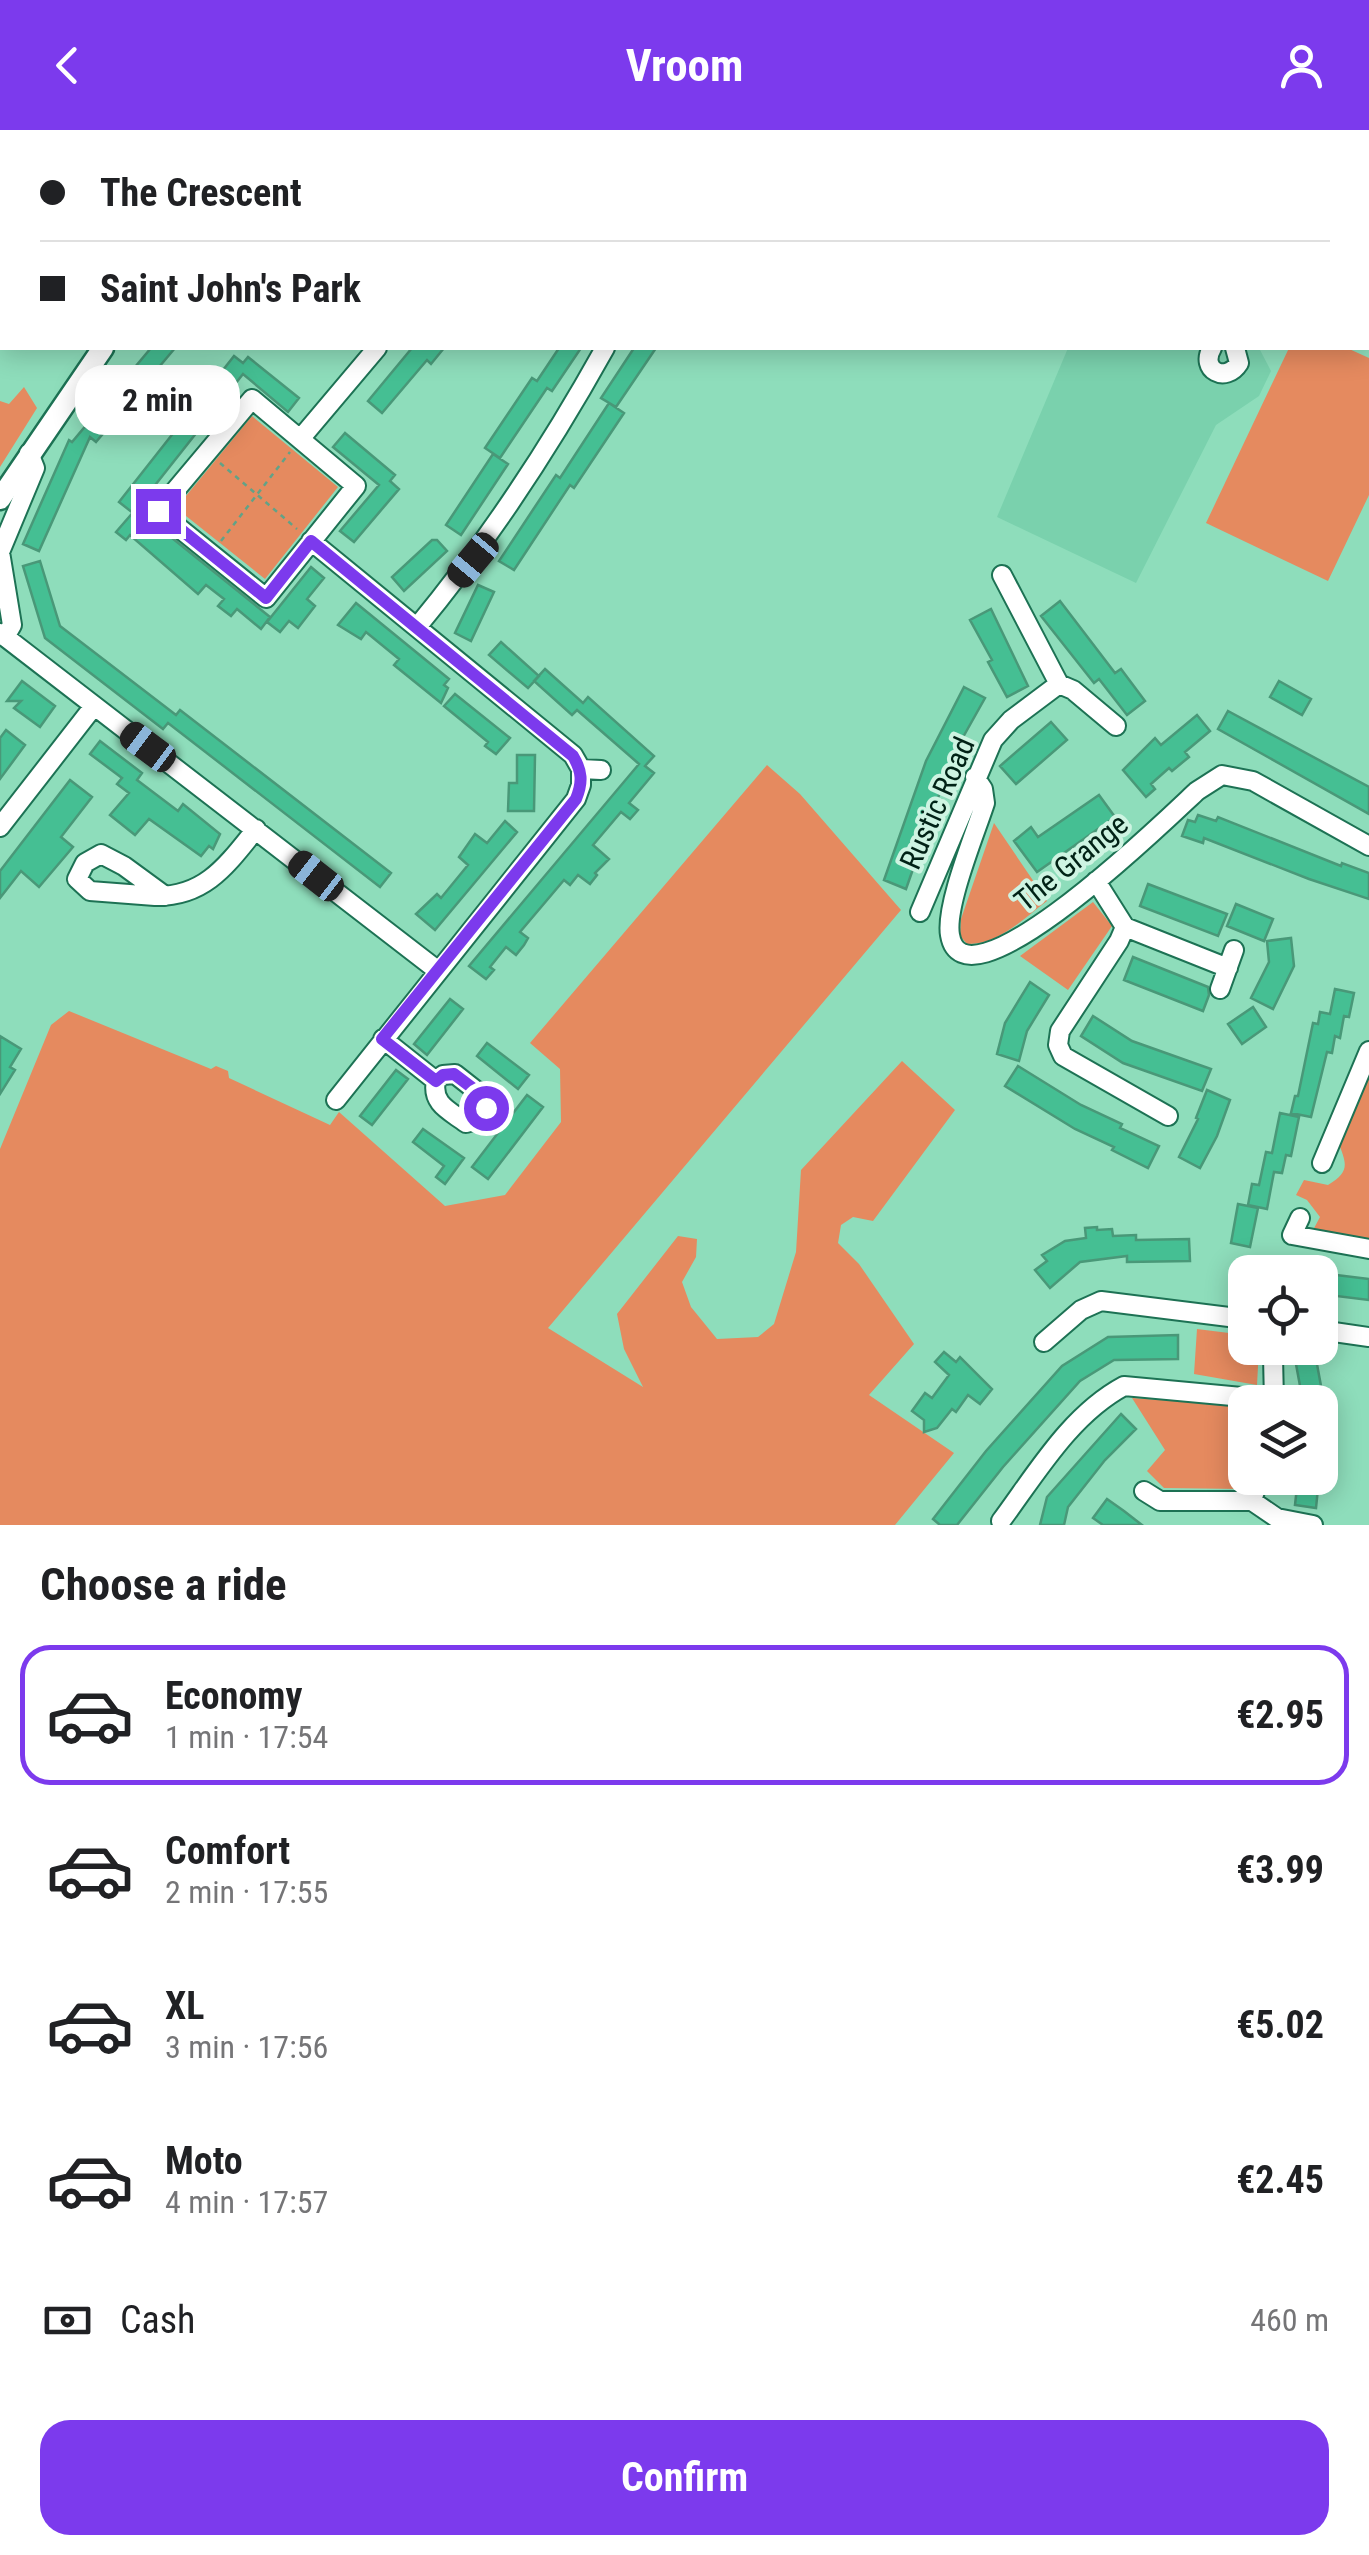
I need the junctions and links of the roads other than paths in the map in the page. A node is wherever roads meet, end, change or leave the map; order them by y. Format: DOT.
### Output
graph roads {
  1 [pos="102,350"];
  2 [pos="375,350"];
  3 [pos="604,350"];
  4 [pos="1204,350"];
  5 [pos="1236,350"];
  6 [pos="301,438"];
  7 [pos="28,453"];
  8 [pos="0,499"];
  9 [pos="311,541"];
  10 [pos="0,552"];
  11 [pos="1002,574"];
  12 [pos="416,627"];
  13 [pos="2,635"];
  14 [pos="1059,684"];
  15 [pos="94,706"];
  16 [pos="1116,726"];
  17 [pos="581,769"];
  18 [pos="601,770"];
  19 [pos="975,778"];
  20 [pos="0,827"];
  21 [pos="256,828"];
  22 [pos="1369,846"];
  23 [pos="1096,881"];
  24 [pos="165,896"];
  25 [pos="920,912"];
  26 [pos="1125,927"];
  27 [pos="437,970"];
  28 [pos="1220,989"];
  29 [pos="382,1039"];
  30 [pos="1369,1052"];
  31 [pos="436,1081"];
  32 [pos="336,1100"];
  33 [pos="1168,1116"];
  34 [pos="1322,1163"];
  35 [pos="1300,1218"];
  36 [pos="1369,1249"];
  37 [pos="1228,1317"];
  38 [pos="1338,1333"];
  39 [pos="1369,1337"];
  40 [pos="1044,1342"];
  41 [pos="1228,1396"];
  42 [pos="1144,1491"];
  43 [pos="1254,1495"];
  44 [pos="1252,1501"];
  45 [pos="1001,1520"];
  46 [pos="1313,1525"];
  1 -- 7 [label="main road"];
  2 -- 6 [label="street"];
  3 -- 12 [label="street"];
  4 -- 5 [label="street"];
  6 -- 9 [label="street"];
  6 -- 9 [label="street"];
  7 -- 8 [label="main road"];
  7 -- 10 [label="street"];
  9 -- 12 [label="street"];
  10 -- 13 [label="street"];
  11 -- 14 [label="street"];
  12 -- 17 [label="street"];
  13 -- 15 [label="street"];
  14 -- 16 [label="street"];
  14 -- 19 [label="street, Rustic Road"];
  15 -- 20 [label="street"];
  15 -- 21 [label="street"];
  17 -- 18 [label="street"];
  17 -- 27 [label="street"];
  19 -- 23 [label="street, The Grange"];
  19 -- 25 [label="street, Rustic Road"];
  21 -- 24 [label="street"];
  21 -- 27 [label="street"];
  22 -- 23 [label="street, The Grange"];
  23 -- 26 [label="street"];
  26 -- 28 [label="street"];
  26 -- 33 [label="street"];
  27 -- 29 [label="street"];
  29 -- 31 [label="street"];
  29 -- 32 [label="street"];
  30 -- 34 [label="street"];
  35 -- 36 [label="street"];
  37 -- 40 [label="street"];
  38 -- 39 [label="street"];
  41 -- 45 [label="street"];
  42 -- 44 [label="street"];
  43 -- 44 [label="street"];
  44 -- 46 [label="street"];
}
